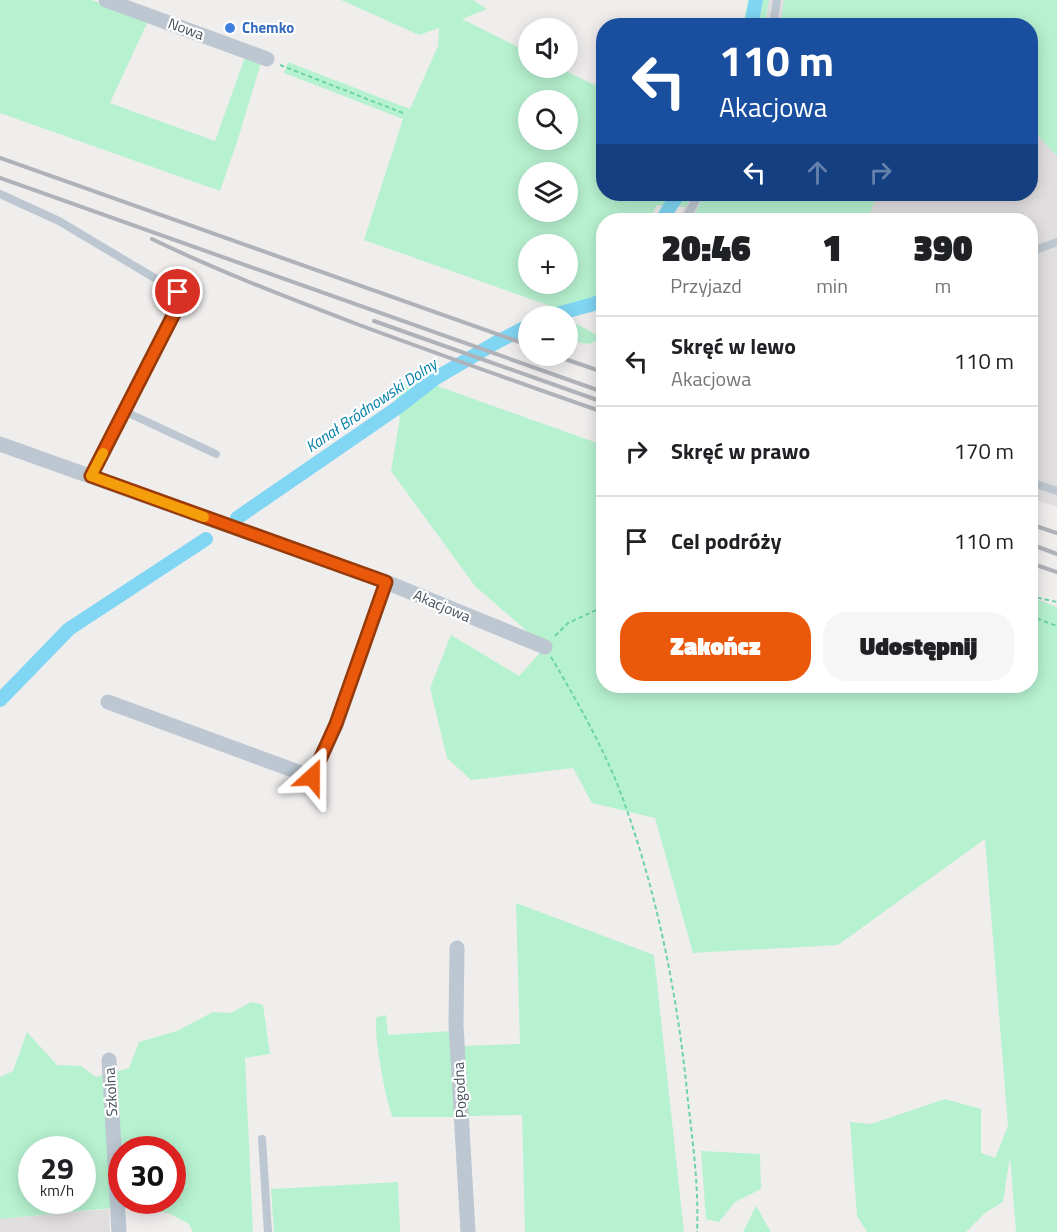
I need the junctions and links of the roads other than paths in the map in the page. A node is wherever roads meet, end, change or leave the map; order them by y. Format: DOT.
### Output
graph roads {
  1 [pos="106,0"];
  2 [pos="777,0"];
  3 [pos="774,18"];
  4 [pos="267,59"];
  5 [pos="0,194"];
  6 [pos="1057,242"];
  7 [pos="1038,249"];
  8 [pos="124,411"];
  9 [pos="0,444"];
  10 [pos="216,454"];
  11 [pos="91,476"];
  12 [pos="1038,485"];
  13 [pos="1057,491"];
  14 [pos="386,582"];
  15 [pos="545,647"];
  16 [pos="108,702"];
  17 [pos="458,948"];
  18 [pos="109,1060"];
  19 [pos="262,1139"];
  20 [pos="119,1232"];
  21 [pos="268,1232"];
  22 [pos="468,1232"];
  1 -- 4 [label="street, Nowa"];
  2 -- 3 [label="lane"];
  5 -- 8 [label="lane"];
  6 -- 7 [label="lane"];
  8 -- 10 [label="lane"];
  8 -- 11 [label="lane"];
  9 -- 11 [label="street, Akacjowa"];
  11 -- 14 [label="street, Akacjowa"];
  12 -- 13 [label="lane"];
  14 -- 15 [label="street, Akacjowa"];
  14 -- 16 [label="street"];
  17 -- 22 [label="street, Pogodna"];
  18 -- 20 [label="street, Szkolna"];
  19 -- 21 [label="lane"];
}
